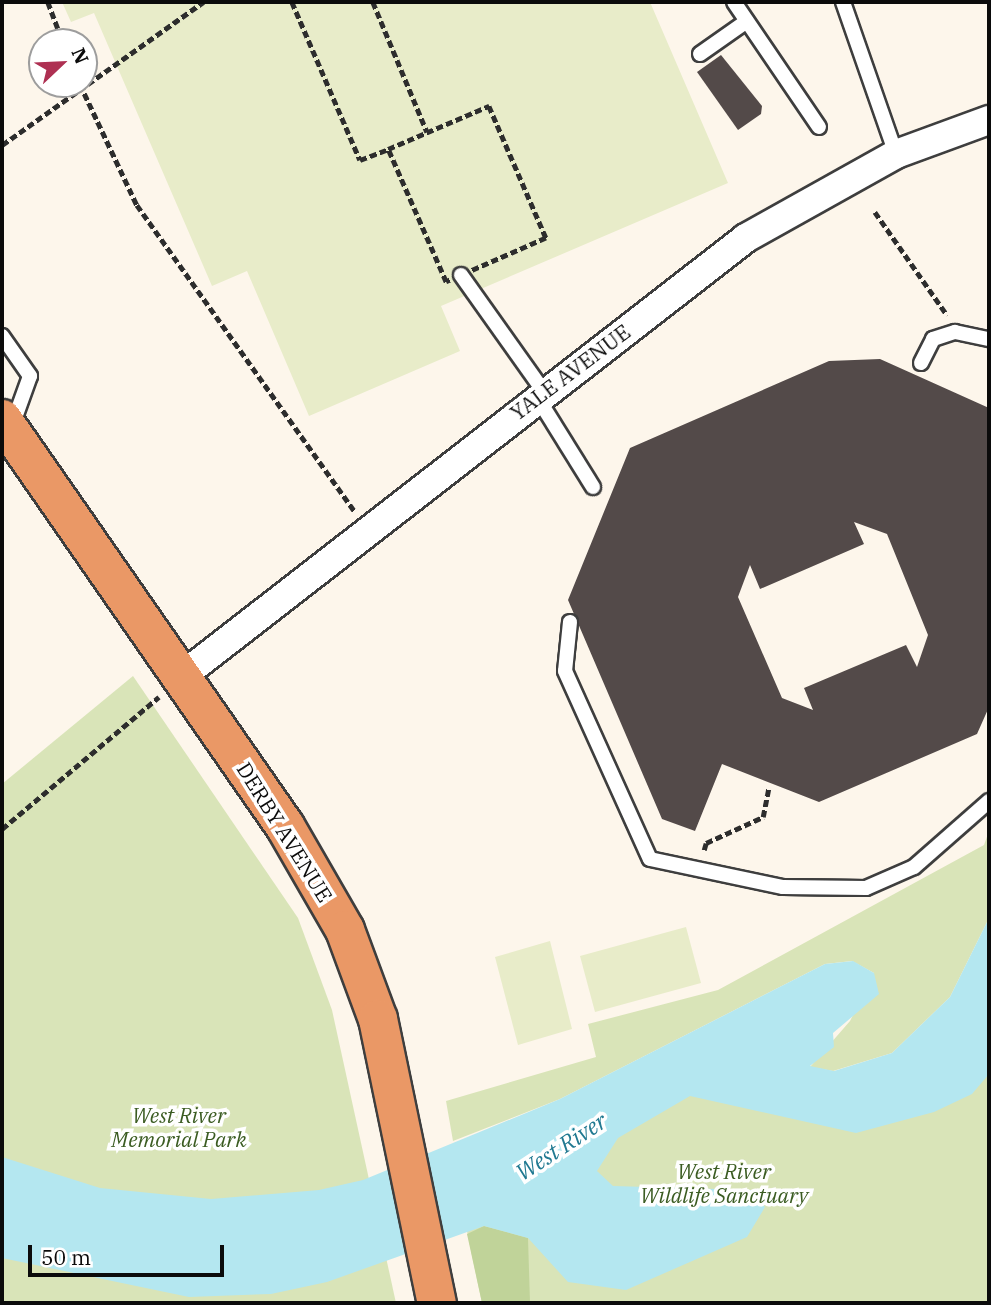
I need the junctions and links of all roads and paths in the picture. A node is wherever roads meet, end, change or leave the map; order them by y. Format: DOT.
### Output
graph roads {
  1 [pos="48,2"];
  2 [pos="203,2"];
  3 [pos="292,2"];
  4 [pos="373,2"];
  5 [pos="734,2"];
  6 [pos="843,2"];
  7 [pos="747,21"];
  8 [pos="58,28"];
  9 [pos="700,54"];
  10 [pos="98,74"];
  11 [pos="65,98"];
  12 [pos="87,98"];
  13 [pos="989,120"];
  14 [pos="820,127"];
  15 [pos="427,132"];
  16 [pos="2,145"];
  17 [pos="388,149"];
  18 [pos="896,154"];
  19 [pos="875,212"];
  20 [pos="461,275"];
  21 [pos="934,292"];
  22 [pos="2,336"];
  23 [pos="989,339"];
  24 [pos="920,363"];
  25 [pos="540,394"];
  26 [pos="6,425"];
  27 [pos="593,487"];
  28 [pos="366,528"];
  29 [pos="570,622"];
  30 [pos="182,676"];
  31 [pos="769,787"];
  32 [pos="989,801"];
  33 [pos="2,829"];
  34 [pos="701,869"];
  35 [pos="437,1303"];
  1 -- 8 [label="path"];
  2 -- 10 [label="path"];
  3 -- 17 [label="path"];
  4 -- 15 [label="path"];
  5 -- 7 [label="lane"];
  6 -- 18 [label="lane"];
  7 -- 9 [label="lane"];
  7 -- 14 [label="lane"];
  11 -- 16 [label="path"];
  12 -- 28 [label="path"];
  13 -- 18 [label="street, YALE AVENUE"];
  15 -- 17 [label="path"];
  15 -- 20 [label="path"];
  17 -- 20 [label="path"];
  18 -- 25 [label="street, YALE AVENUE"];
  19 -- 21 [label="path"];
  20 -- 25 [label="lane"];
  22 -- 26 [label="lane"];
  23 -- 24 [label="lane"];
  25 -- 27 [label="lane"];
  25 -- 28 [label="street, YALE AVENUE"];
  26 -- 30 [label="highway, DERBY AVENUE"];
  28 -- 30 [label="street, YALE AVENUE"];
  29 -- 34 [label="lane"];
  30 -- 33 [label="path"];
  30 -- 35 [label="highway, DERBY AVENUE"];
  31 -- 34 [label="path"];
  32 -- 34 [label="lane"];
}
